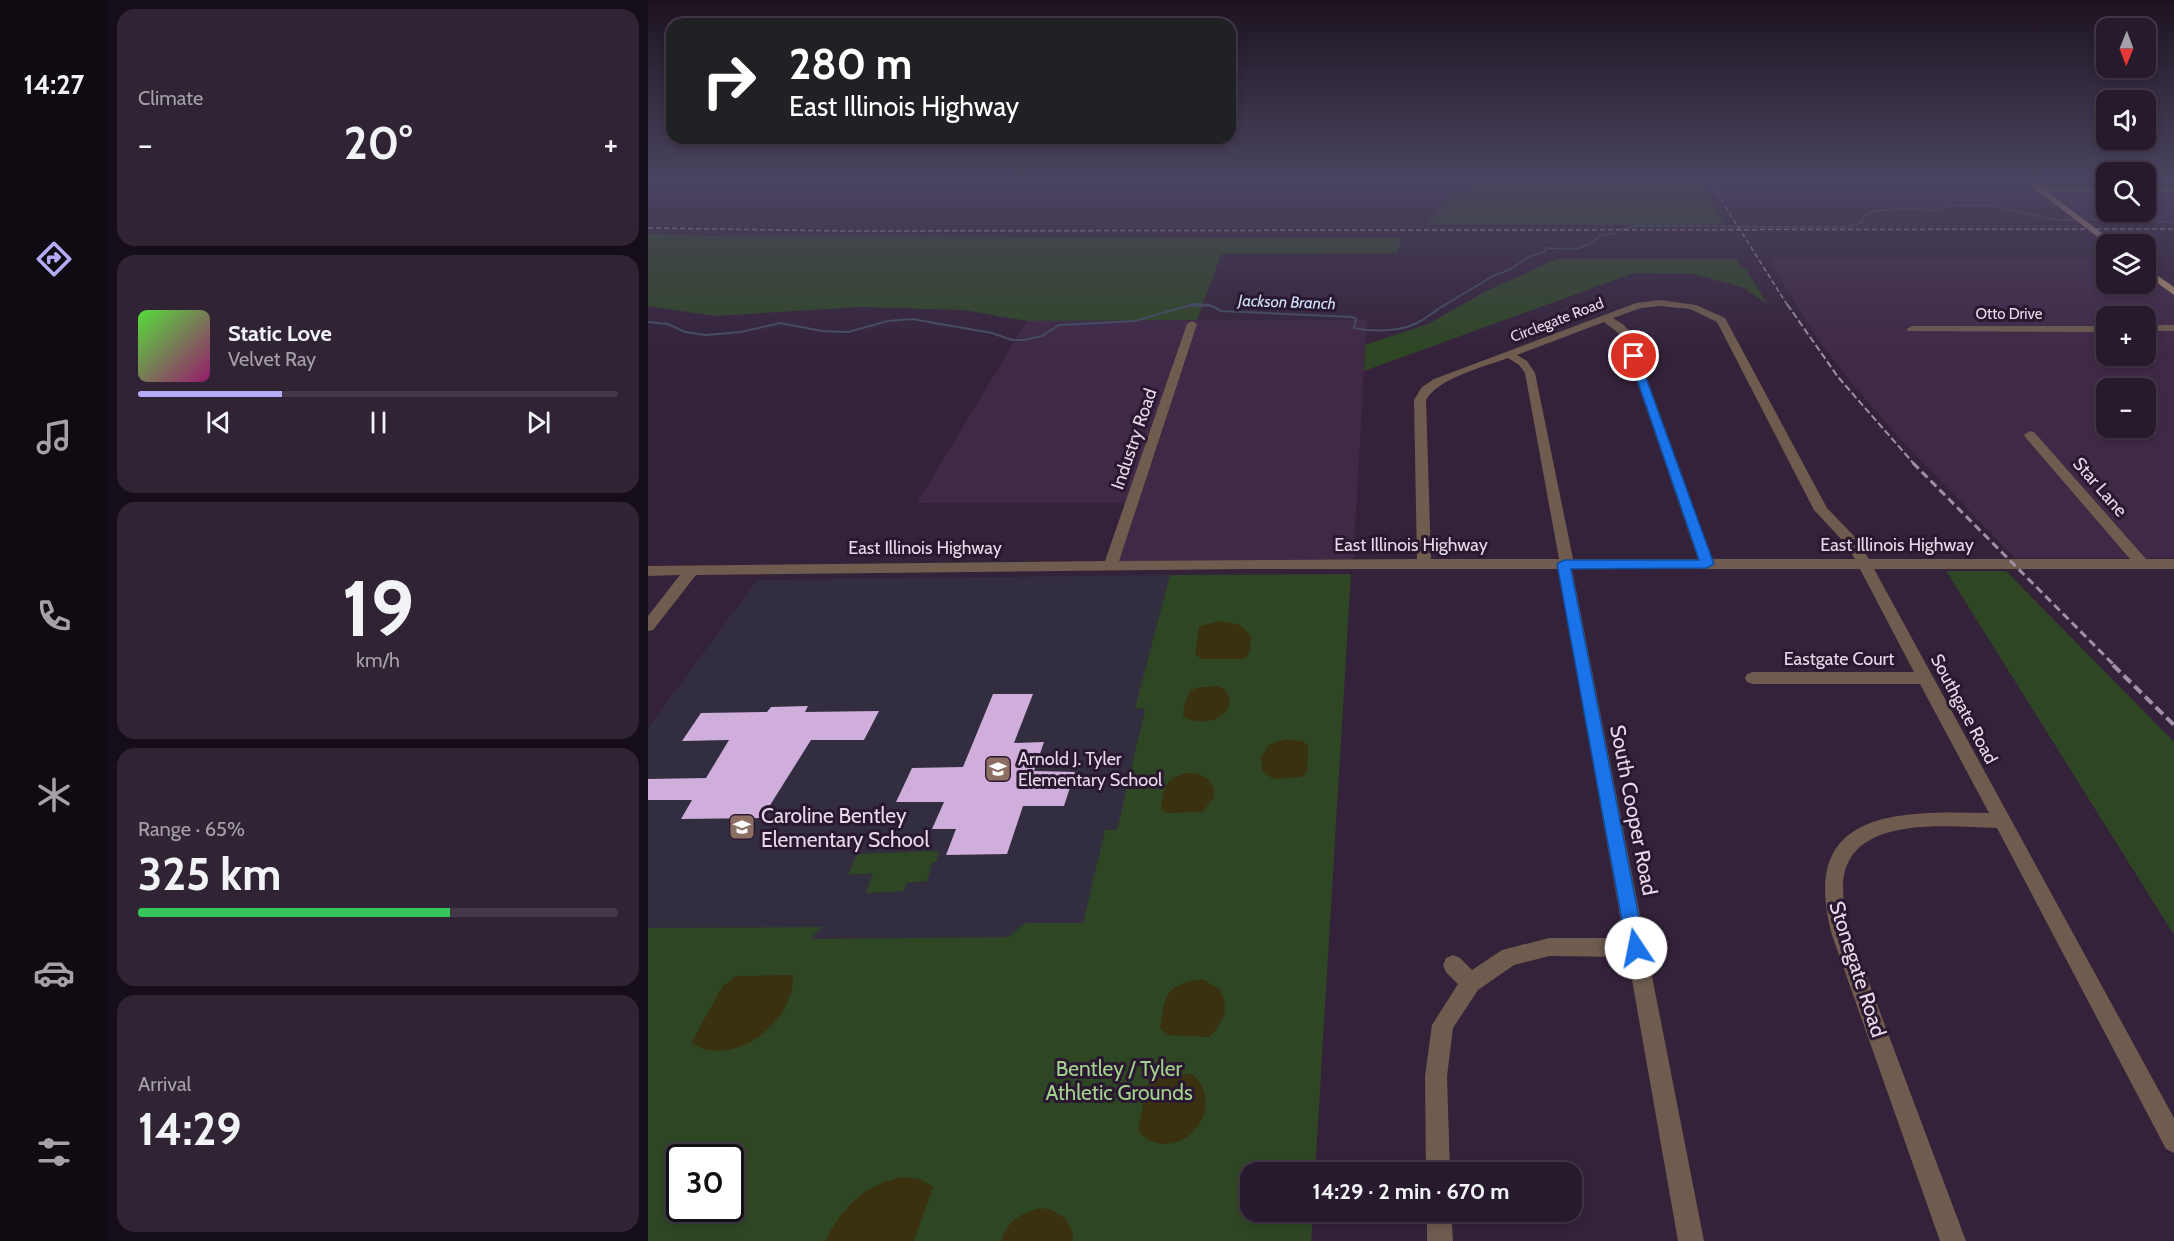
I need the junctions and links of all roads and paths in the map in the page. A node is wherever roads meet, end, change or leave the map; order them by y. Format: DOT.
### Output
graph roads {
  1 [pos="2156,278"];
  2 [pos="2174,292"];
  3 [pos="1703,310"];
  4 [pos="1605,318"];
  5 [pos="1192,324"];
  6 [pos="2096,328"];
  7 [pos="2156,328"];
  8 [pos="2174,328"];
  9 [pos="1912,329"];
  10 [pos="1509,354"];
  11 [pos="2030,435"];
  12 [pos="1566,564"];
  13 [pos="1707,564"];
  14 [pos="1864,564"];
  15 [pos="2142,564"];
  16 [pos="2174,564"];
  17 [pos="1425,565"];
  18 [pos="1110,566"];
  19 [pos="693,569"];
  20 [pos="648,571"];
  21 [pos="648,627"];
  22 [pos="1753,678"];
  23 [pos="1925,678"];
  24 [pos="2001,821"];
  25 [pos="1636,948"];
  26 [pos="1453,965"];
  27 [pos="1471,983"];
  28 [pos="2174,1141"];
  29 [pos="1438,1162"];
  30 [pos="1439,1222"];
  31 [pos="1440,1241"];
  32 [pos="1691,1241"];
  33 [pos="1953,1241"];
  1 -- 2 [label="main road"];
  3 -- 4 [label="street, Circlegate Road"];
  3 -- 14 [label="street, Southgate Road"];
  4 -- 10 [label="street, Circlegate Road"];
  4 -- 13 [label="street"];
  5 -- 18 [label="street, Industry Road"];
  6 -- 9 [label="street, Otto Drive"];
  7 -- 8 [label="street"];
  10 -- 12 [label="street, South Cooper Road"];
  10 -- 17 [label="street, Circlegate Road"];
  11 -- 15 [label="street, Star Lane"];
  12 -- 13 [label="street, East Illinois Highway"];
  12 -- 17 [label="street, East Illinois Highway"];
  12 -- 25 [label="street, South Cooper Road"];
  13 -- 14 [label="street, East Illinois Highway"];
  14 -- 15 [label="street, East Illinois Highway"];
  14 -- 23 [label="street, Southgate Road"];
  15 -- 16 [label="street, East Illinois Highway"];
  17 -- 18 [label="street, East Illinois Highway"];
  18 -- 19 [label="street, East Illinois Highway"];
  19 -- 20 [label="street, East Illinois Highway"];
  19 -- 21 [label="street"];
  22 -- 23 [label="street, Eastgate Court"];
  23 -- 24 [label="street, Southgate Road"];
  24 -- 28 [label="street, Southgate Road"];
  24 -- 33 [label="street, Stonegate Road"];
  25 -- 27 [label="street"];
  25 -- 32 [label="street, South Cooper Road"];
  26 -- 27 [label="street"];
  27 -- 29 [label="street"];
  30 -- 31 [label="street"];
}
